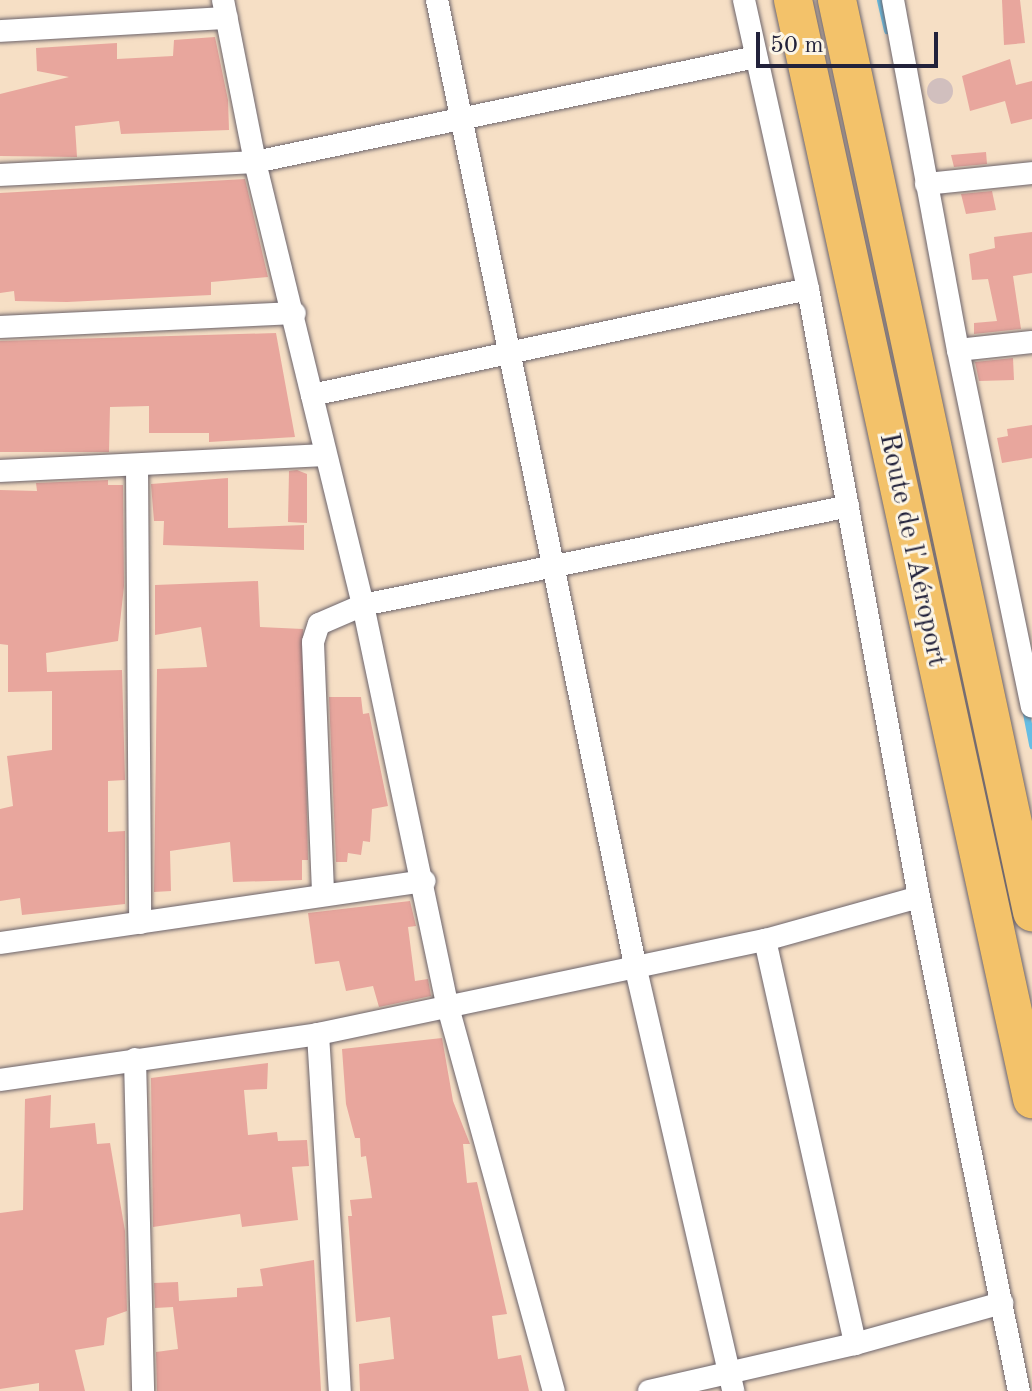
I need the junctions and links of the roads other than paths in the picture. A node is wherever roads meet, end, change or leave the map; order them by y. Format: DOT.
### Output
graph roads {
  1 [pos="437,0"];
  2 [pos="744,0"];
  3 [pos="793,0"];
  4 [pos="837,0"];
  5 [pos="893,0"];
  6 [pos="225,9"];
  7 [pos="0,31"];
  8 [pos="756,57"];
  9 [pos="464,118"];
  10 [pos="255,162"];
  11 [pos="1032,173"];
  12 [pos="0,175"];
  13 [pos="926,184"];
  14 [pos="808,289"];
  15 [pos="295,313"];
  16 [pos="0,327"];
  17 [pos="1032,342"];
  18 [pos="958,350"];
  19 [pos="512,354"];
  20 [pos="312,395"];
  21 [pos="325,455"];
  22 [pos="137,465"];
  23 [pos="0,471"];
  24 [pos="848,506"];
  25 [pos="555,569"];
  26 [pos="363,605"];
  27 [pos="1023,631"];
  28 [pos="1032,706"];
  29 [pos="424,881"];
  30 [pos="323,892"];
  31 [pos="919,897"];
  32 [pos="1032,912"];
  33 [pos="140,923"];
  34 [pos="765,940"];
  35 [pos="0,943"];
  36 [pos="635,965"];
  37 [pos="448,1007"];
  38 [pos="318,1034"];
  39 [pos="135,1059"];
  40 [pos="0,1080"];
  41 [pos="1032,1099"];
  42 [pos="1002,1303"];
  43 [pos="855,1344"];
  44 [pos="730,1380"];
  45 [pos="143,1391"];
  46 [pos="340,1391"];
  47 [pos="554,1391"];
  48 [pos="649,1391"];
  49 [pos="1019,1391"];
  1 -- 9 [label="street"];
  2 -- 8 [label="street"];
  3 -- 41 [label="highway, Route de l'Aéroport"];
  4 -- 32 [label="highway, Route de l'Aéroport"];
  5 -- 13 [label="street"];
  6 -- 7 [label="street"];
  6 -- 10 [label="street"];
  8 -- 9 [label="street"];
  8 -- 14 [label="street"];
  9 -- 10 [label="street"];
  9 -- 19 [label="street"];
  10 -- 12 [label="street"];
  10 -- 15 [label="street"];
  11 -- 13 [label="street"];
  13 -- 18 [label="street"];
  14 -- 19 [label="street"];
  14 -- 24 [label="street"];
  15 -- 16 [label="street"];
  15 -- 20 [label="street"];
  17 -- 18 [label="street"];
  18 -- 27 [label="street"];
  19 -- 20 [label="street"];
  19 -- 25 [label="street"];
  20 -- 21 [label="street"];
  21 -- 22 [label="street"];
  21 -- 26 [label="street"];
  22 -- 23 [label="street"];
  22 -- 33 [label="street"];
  24 -- 25 [label="street"];
  24 -- 31 [label="street"];
  25 -- 26 [label="street"];
  25 -- 36 [label="street"];
  26 -- 29 [label="street"];
  26 -- 30 [label="street"];
  27 -- 28 [label="street"];
  29 -- 30 [label="street"];
  29 -- 37 [label="street"];
  30 -- 33 [label="street"];
  31 -- 34 [label="street"];
  31 -- 42 [label="street"];
  33 -- 35 [label="street"];
  34 -- 36 [label="street"];
  34 -- 43 [label="street"];
  36 -- 37 [label="street"];
  36 -- 44 [label="street"];
  37 -- 38 [label="street"];
  37 -- 47 [label="street"];
  38 -- 39 [label="street"];
  38 -- 46 [label="street"];
  39 -- 40 [label="street"];
  39 -- 45 [label="street"];
  42 -- 43 [label="street"];
  42 -- 49 [label="street"];
  43 -- 44 [label="street"];
  44 -- 48 [label="street"];
}
